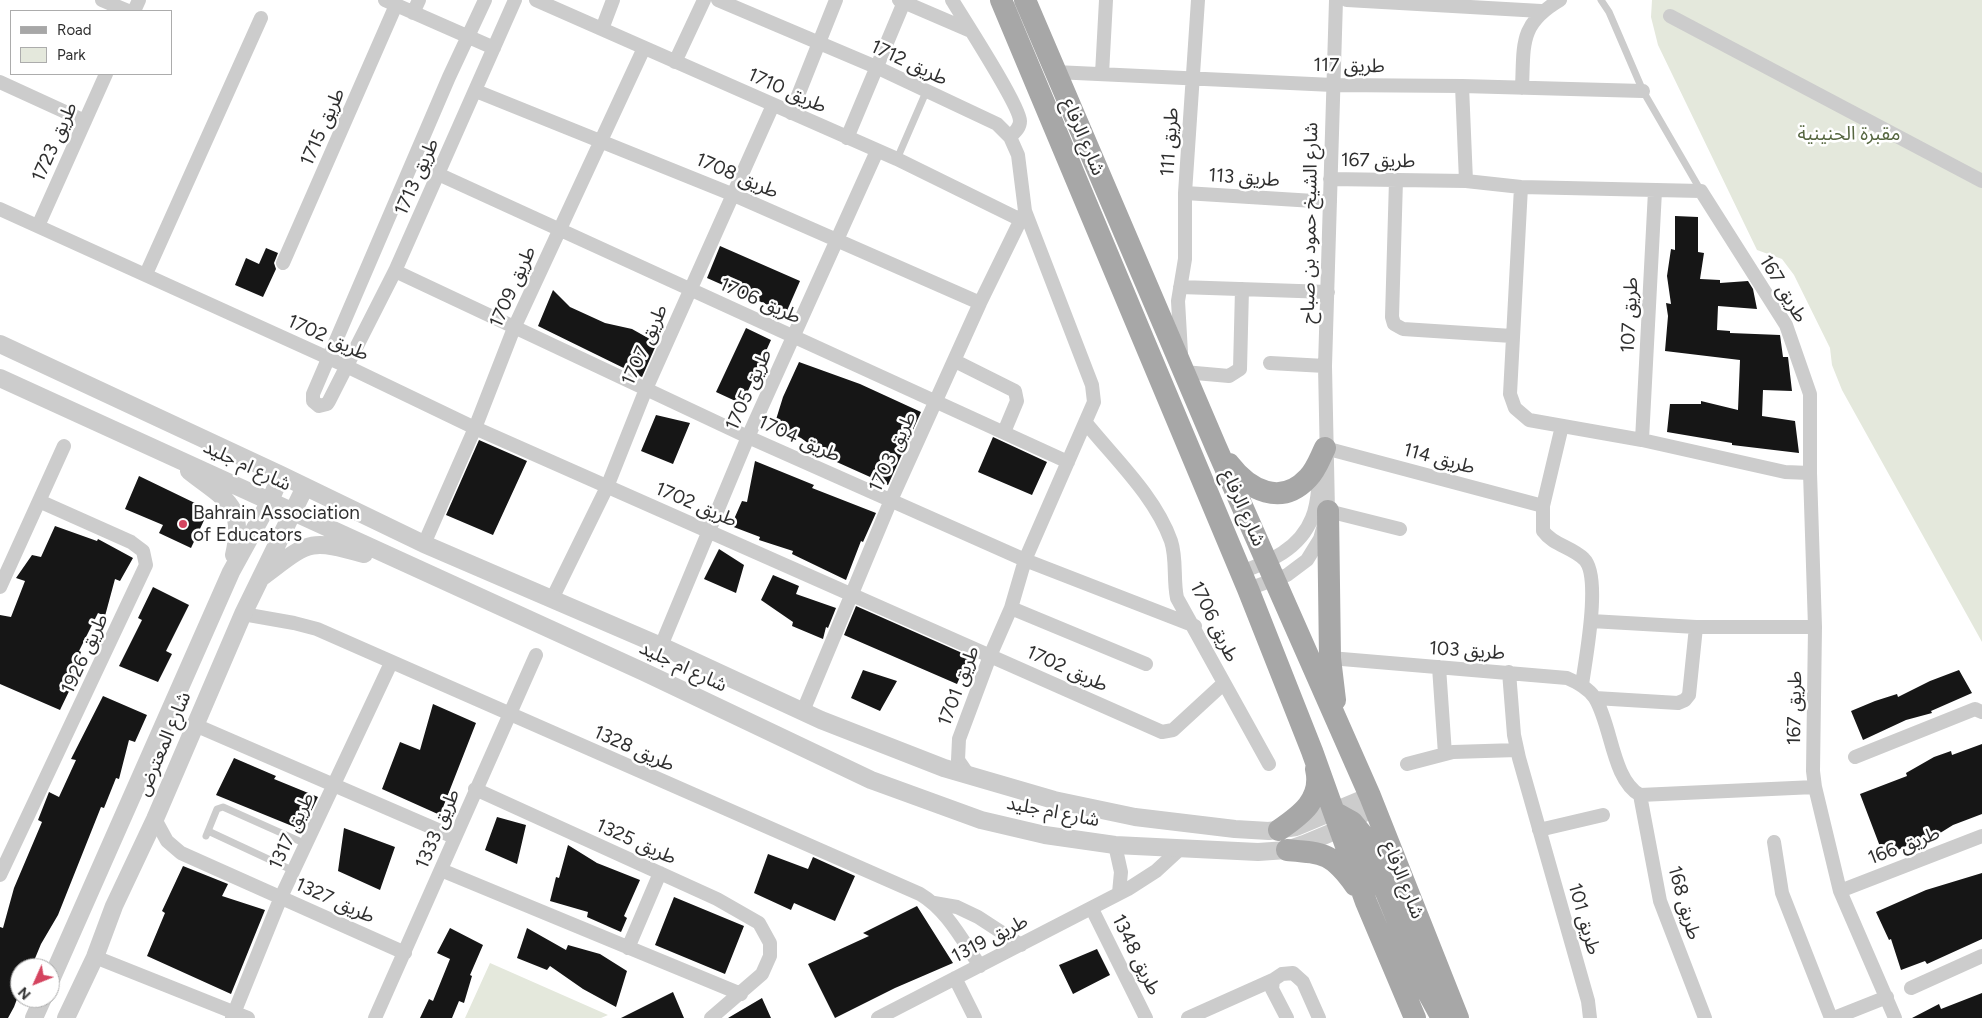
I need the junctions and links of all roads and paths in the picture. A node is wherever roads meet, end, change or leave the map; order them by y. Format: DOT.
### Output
graph roads {
  1 [pos="102,0"];
  2 [pos="485,0"];
  3 [pos="515,0"];
  4 [pos="536,0"];
  5 [pos="613,0"];
  6 [pos="704,0"];
  7 [pos="718,0"];
  8 [pos="836,0"];
  9 [pos="952,0"];
  10 [pos="1001,0"];
  11 [pos="1025,0"];
  12 [pos="1106,0"];
  13 [pos="1198,0"];
  14 [pos="1336,0"];
  15 [pos="1347,0"];
  16 [pos="1560,0"];
  17 [pos="1601,0"];
  18 [pos="901,1"];
  19 [pos="390,2"];
  20 [pos="416,6"];
  21 [pos="126,10"];
  22 [pos="1542,11"];
  23 [pos="1670,16"];
  24 [pos="261,18"];
  25 [pos="602,29"];
  26 [pos="970,31"];
  27 [pos="468,36"];
  28 [pos="820,44"];
  29 [pos="494,48"];
  30 [pos="644,48"];
  31 [pos="675,62"];
  32 [pos="876,67"];
  33 [pos="1055,72"];
  34 [pos="1102,74"];
  35 [pos="106,75"];
  36 [pos="1193,77"];
  37 [pos="0,82"];
  38 [pos="1333,85"];
  39 [pos="1462,86"];
  40 [pos="1522,88"];
  41 [pos="476,90"];
  42 [pos="1643,91"];
  43 [pos="926,92"];
  44 [pos="773,105"];
  45 [pos="791,113"];
  46 [pos="85,121"];
  47 [pos="1010,137"];
  48 [pos="847,138"];
  49 [pos="601,141"];
  50 [pos="877,151"];
  51 [pos="897,159"];
  52 [pos="438,174"];
  53 [pos="1330,179"];
  54 [pos="1396,180"];
  55 [pos="1466,181"];
  56 [pos="1982,181"];
  57 [pos="1521,188"];
  58 [pos="1655,191"];
  59 [pos="1701,191"];
  60 [pos="1185,193"];
  61 [pos="734,195"];
  62 [pos="1330,202"];
  63 [pos="0,209"];
  64 [pos="1023,216"];
  65 [pos="38,226"];
  66 [pos="560,230"];
  67 [pos="837,239"];
  68 [pos="283,263"];
  69 [pos="395,272"];
  70 [pos="146,274"];
  71 [pos="1180,287"];
  72 [pos="1242,289"];
  73 [pos="690,290"];
  74 [pos="1328,292"];
  75 [pos="980,303"];
  76 [pos="514,328"];
  77 [pos="793,336"];
  78 [pos="1512,336"];
  79 [pos="0,344"];
  80 [pos="328,359"];
  81 [pos="955,361"];
  82 [pos="1270,363"];
  83 [pos="346,366"];
  84 [pos="1326,366"];
  85 [pos="1183,368"];
  86 [pos="0,378"];
  87 [pos="646,389"];
  88 [pos="937,402"];
  89 [pos="1086,423"];
  90 [pos="1562,426"];
  91 [pos="475,428"];
  92 [pos="1004,432"];
  93 [pos="748,437"];
  94 [pos="1642,440"];
  95 [pos="64,446"];
  96 [pos="1216,447"];
  97 [pos="1326,448"];
  98 [pos="165,452"];
  99 [pos="1068,462"];
  100 [pos="1810,473"];
  101 [pos="281,475"];
  102 [pos="305,487"];
  103 [pos="607,487"];
  104 [pos="891,500"];
  105 [pos="39,501"];
  106 [pos="270,501"];
  107 [pos="1542,506"];
  108 [pos="292,511"];
  109 [pos="1328,511"];
  110 [pos="1400,529"];
  111 [pos="710,532"];
  112 [pos="424,544"];
  113 [pos="1025,560"];
  114 [pos="415,568"];
  115 [pos="1271,571"];
  116 [pos="231,572"];
  117 [pos="260,579"];
  118 [pos="1244,581"];
  119 [pos="0,587"];
  120 [pos="852,594"];
  121 [pos="552,599"];
  122 [pos="1011,608"];
  123 [pos="243,614"];
  124 [pos="1591,621"];
  125 [pos="1194,626"];
  126 [pos="1696,626"];
  127 [pos="1815,627"];
  128 [pos="661,646"];
  129 [pos="536,655"];
  130 [pos="990,656"];
  131 [pos="1330,658"];
  132 [pos="391,663"];
  133 [pos="1146,664"];
  134 [pos="1439,668"];
  135 [pos="1509,672"];
  136 [pos="1223,684"];
  137 [pos="1582,685"];
  138 [pos="1595,698"];
  139 [pos="803,711"];
  140 [pos="1982,712"];
  141 [pos="509,714"];
  142 [pos="1337,721"];
  143 [pos="196,725"];
  144 [pos="1517,750"];
  145 [pos="1312,751"];
  146 [pos="1445,754"];
  147 [pos="1856,756"];
  148 [pos="1269,764"];
  149 [pos="1407,764"];
  150 [pos="970,776"];
  151 [pos="334,784"];
  152 [pos="1815,787"];
  153 [pos="475,790"];
  154 [pos="1640,795"];
  155 [pos="1372,801"];
  156 [pos="1603,815"];
  157 [pos="155,819"];
  158 [pos="1342,821"];
  159 [pos="1539,830"];
  160 [pos="1982,836"];
  161 [pos="454,837"];
  162 [pos="1283,840"];
  163 [pos="1774,842"];
  164 [pos="306,844"];
  165 [pos="1115,845"];
  166 [pos="1180,848"];
  167 [pos="294,870"];
  168 [pos="441,870"];
  169 [pos="660,873"];
  170 [pos="0,875"];
  171 [pos="1840,891"];
  172 [pos="1119,893"];
  173 [pos="281,897"];
  174 [pos="1366,902"];
  175 [pos="934,903"];
  176 [pos="1092,909"];
  177 [pos="1021,945"];
  178 [pos="628,948"];
  179 [pos="405,953"];
  180 [pos="1982,956"];
  181 [pos="95,957"];
  182 [pos="60,959"];
  183 [pos="980,966"];
  184 [pos="955,978"];
  185 [pos="1273,980"];
  186 [pos="1910,988"];
  187 [pos="741,994"];
  188 [pos="1887,997"];
  189 [pos="233,1015"];
  190 [pos="885,1016"];
  191 [pos="66,1018"];
  192 [pos="248,1018"];
  193 [pos="376,1018"];
  194 [pos="711,1018"];
  195 [pos="975,1018"];
  196 [pos="1146,1018"];
  197 [pos="1188,1018"];
  198 [pos="1287,1018"];
  199 [pos="1319,1018"];
  200 [pos="1415,1018"];
  201 [pos="1442,1018"];
  202 [pos="1458,1018"];
  203 [pos="1590,1018"];
  204 [pos="1705,1018"];
  205 [pos="1832,1018"];
  206 [pos="1895,1018"];
  1 -- 21 [label="street"];
  2 -- 27 [label="street, طريق 1713"];
  3 -- 29 [label="street, طريق 1713"];
  4 -- 25 [label="street, طريق 1710"];
  5 -- 25 [label="street"];
  6 -- 31 [label="street"];
  7 -- 28 [label="street, طريق 1712"];
  8 -- 28 [label="street"];
  9 -- 26 [label="street"];
  10 -- 118 [label="main road, شارع الرفاع"];
  11 -- 33 [label="main road, شارع الرفاع"];
  12 -- 34 [label="street"];
  13 -- 36 [label="street, طريق 111"];
  14 -- 38 [label="street, شارع الشيخ حمود بن صباح"];
  15 -- 22 [label="street"];
  16 -- 22 [label="street"];
  17 -- 42 [label="lane"];
  18 -- 26 [label="street"];
  18 -- 32 [label="street"];
  19 -- 20 [label="street"];
  19 -- 68 [label="street, طريق 1715"];
  20 -- 27 [label="street"];
  22 -- 40 [label="street"];
  23 -- 56 [label="street"];
  24 -- 70 [label="street"];
  25 -- 30 [label="street, طريق 1710"];
  26 -- 47 [label="street"];
  27 -- 29 [label="street"];
  27 -- 80 [label="street, طريق 1713"];
  28 -- 32 [label="street, طريق 1712"];
  28 -- 45 [label="street"];
  29 -- 41 [label="street, طريق 1713"];
  30 -- 31 [label="street, طريق 1710"];
  30 -- 49 [label="street, طريق 1709"];
  31 -- 44 [label="street, طريق 1710"];
  32 -- 43 [label="street, طريق 1712"];
  32 -- 48 [label="street"];
  33 -- 34 [label="street, طريق 117"];
  33 -- 85 [label="main road, شارع الرفاع"];
  34 -- 36 [label="street, طريق 117"];
  35 -- 46 [label="street, طريق 1723"];
  36 -- 38 [label="street, طريق 117"];
  36 -- 60 [label="street, طريق 111"];
  37 -- 46 [label="street"];
  38 -- 39 [label="street, طريق 117"];
  38 -- 53 [label="street, شارع الشيخ حمود بن صباح"];
  39 -- 40 [label="street, طريق 117"];
  39 -- 55 [label="street"];
  40 -- 42 [label="street, طريق 117"];
  41 -- 49 [label="street, طريق 1708"];
  41 -- 52 [label="street, طريق 1713"];
  42 -- 59 [label="lane"];
  43 -- 47 [label="street, طريق 1712"];
  43 -- 51 [label="lane"];
  44 -- 45 [label="street, طريق 1710"];
  44 -- 61 [label="street, طريق 1707"];
  45 -- 48 [label="street, طريق 1710"];
  46 -- 65 [label="street, طريق 1723"];
  47 -- 64 [label="street"];
  48 -- 50 [label="street, طريق 1710"];
  49 -- 61 [label="street, طريق 1708"];
  49 -- 66 [label="street, طريق 1709"];
  50 -- 51 [label="street, طريق 1710"];
  50 -- 67 [label="street, طريق 1705"];
  51 -- 64 [label="street, طريق 1710"];
  52 -- 66 [label="street, طريق 1706"];
  52 -- 69 [label="street, طريق 1713"];
  53 -- 54 [label="street, طريق 167"];
  53 -- 62 [label="street, شارع الشيخ حمود بن صباح"];
  54 -- 55 [label="street, طريق 167"];
  54 -- 78 [label="street"];
  55 -- 57 [label="street, طريق 167"];
  57 -- 58 [label="street, طريق 167"];
  57 -- 78 [label="street"];
  58 -- 59 [label="street, طريق 167"];
  58 -- 94 [label="street, طريق 107"];
  59 -- 100 [label="street, طريق 167"];
  60 -- 62 [label="street, طريق 113"];
  60 -- 71 [label="street, طريق 111"];
  61 -- 67 [label="street, طريق 1708"];
  61 -- 73 [label="street, طريق 1707"];
  62 -- 74 [label="street, شارع الشيخ حمود بن صباح"];
  63 -- 65 [label="street, طريق 1702"];
  64 -- 75 [label="street, طريق 1703"];
  64 -- 89 [label="street, طريق 1701"];
  65 -- 70 [label="street, طريق 1702"];
  66 -- 73 [label="street, طريق 1706"];
  66 -- 76 [label="street, طريق 1709"];
  67 -- 75 [label="street, طريق 1708"];
  67 -- 77 [label="street, طريق 1705"];
  69 -- 76 [label="street, طريق 1704"];
  69 -- 83 [label="street, طريق 1713"];
  70 -- 80 [label="street, طريق 1702"];
  71 -- 72 [label="street"];
  71 -- 85 [label="street, طريق 111"];
  72 -- 74 [label="street"];
  72 -- 85 [label="street"];
  73 -- 77 [label="street, طريق 1706"];
  73 -- 87 [label="street, طريق 1707"];
  74 -- 84 [label="street, شارع الشيخ حمود بن صباح"];
  75 -- 81 [label="street, طريق 1703"];
  76 -- 87 [label="street, طريق 1704"];
  76 -- 91 [label="street, طريق 1709"];
  77 -- 88 [label="street, طريق 1706"];
  77 -- 93 [label="street, طريق 1705"];
  78 -- 90 [label="street"];
  79 -- 101 [label="street, شارع ام جليد"];
  80 -- 83 [label="street, طريق 1702"];
  80 -- 83 [label="street, طريق 1713"];
  81 -- 88 [label="street, طريق 1703"];
  81 -- 92 [label="street"];
  82 -- 84 [label="street"];
  83 -- 91 [label="street, طريق 1702"];
  84 -- 97 [label="street, شارع الشيخ حمود بن صباح"];
  85 -- 96 [label="main road, شارع الرفاع"];
  86 -- 98 [label="street, شارع ام جليد"];
  87 -- 93 [label="street, طريق 1704"];
  87 -- 103 [label="street, طريق 1707"];
  88 -- 92 [label="street, طريق 1706"];
  88 -- 104 [label="street, طريق 1703"];
  89 -- 99 [label="street, طريق 1701"];
  89 -- 125 [label="street, طريق 1706"];
  90 -- 94 [label="street"];
  90 -- 107 [label="street"];
  91 -- 103 [label="street, طريق 1702"];
  91 -- 112 [label="street, طريق 1709"];
  92 -- 99 [label="street, طريق 1706"];
  93 -- 104 [label="street, طريق 1704"];
  93 -- 111 [label="street, طريق 1705"];
  94 -- 100 [label="street"];
  95 -- 105 [label="street"];
  96 -- 97 [label="main road"];
  96 -- 115 [label="main road, شارع الرفاع"];
  97 -- 107 [label="street, طريق 114"];
  97 -- 109 [label="street, شارع الشيخ حمود بن صباح"];
  97 -- 115 [label="street, شارع الشيخ حمود بن صباح"];
  98 -- 106 [label="street, شارع ام جليد"];
  98 -- 116 [label="street"];
  99 -- 113 [label="street, طريق 1701"];
  100 -- 127 [label="street, طريق 167"];
  101 -- 102 [label="street, شارع ام جليد"];
  101 -- 106 [label="street, شارع المعترض"];
  102 -- 108 [label="street, شارع المعترض"];
  102 -- 112 [label="street, شارع ام جليد"];
  103 -- 111 [label="street, طريق 1702"];
  103 -- 121 [label="street, طريق 1707"];
  104 -- 113 [label="street, طريق 1704"];
  104 -- 120 [label="street, طريق 1703"];
  105 -- 119 [label="street"];
  105 -- 170 [label="street, طريق 1926"];
  106 -- 108 [label="street, شارع ام جليد"];
  106 -- 116 [label="street, شارع المعترض"];
  107 -- 124 [label="street"];
  108 -- 114 [label="street, شارع ام جليد"];
  108 -- 117 [label="street, شارع المعترض"];
  109 -- 110 [label="street"];
  109 -- 115 [label="street, شارع الشيخ حمود بن صباح"];
  109 -- 131 [label="main road"];
  111 -- 120 [label="street, طريق 1702"];
  111 -- 128 [label="street, طريق 1705"];
  112 -- 121 [label="street, شارع ام جليد"];
  113 -- 122 [label="street, طريق 1701"];
  113 -- 125 [label="street, طريق 1704"];
  114 -- 117 [label="street"];
  114 -- 165 [label="street, شارع ام جليد"];
  115 -- 118 [label="street, شارع الشيخ حمود بن صباح"];
  115 -- 142 [label="main road, شارع الرفاع"];
  116 -- 182 [label="street, شارع المعترض"];
  117 -- 123 [label="street, شارع المعترض"];
  118 -- 145 [label="main road, شارع الرفاع"];
  120 -- 130 [label="street, طريق 1702"];
  120 -- 139 [label="street, طريق 1703"];
  121 -- 128 [label="street, شارع ام جليد"];
  122 -- 130 [label="street, طريق 1701"];
  122 -- 133 [label="street"];
  123 -- 132 [label="street, طريق 1328"];
  123 -- 143 [label="street, شارع المعترض"];
  124 -- 126 [label="street"];
  124 -- 137 [label="street"];
  125 -- 136 [label="street, طريق 1706"];
  126 -- 127 [label="street"];
  126 -- 138 [label="street"];
  127 -- 152 [label="street, طريق 167"];
  128 -- 139 [label="street, شارع ام جليد"];
  129 -- 141 [label="street, طريق 1333"];
  130 -- 136 [label="street, طريق 1702"];
  130 -- 150 [label="street, طريق 1701"];
  131 -- 134 [label="street, طريق 103"];
  131 -- 142 [label="main road"];
  132 -- 141 [label="street, طريق 1328"];
  132 -- 151 [label="street, طريق 1317"];
  134 -- 135 [label="street, طريق 103"];
  134 -- 146 [label="street"];
  135 -- 137 [label="street, طريق 103"];
  135 -- 144 [label="street, طريق 101"];
  136 -- 148 [label="street, طريق 1706"];
  137 -- 138 [label="street, طريق 103"];
  138 -- 154 [label="street"];
  139 -- 150 [label="street, شارع ام جليد"];
  140 -- 147 [label="street"];
  141 -- 153 [label="street, طريق 1333"];
  141 -- 175 [label="street, طريق 1328"];
  142 -- 155 [label="main road, شارع الرفاع"];
  143 -- 151 [label="street"];
  143 -- 157 [label="street, شارع المعترض"];
  144 -- 146 [label="street"];
  144 -- 159 [label="street, طريق 101"];
  145 -- 158 [label="main road, شارع الرفاع"];
  145 -- 162 [label="main road"];
  146 -- 149 [label="street"];
  150 -- 162 [label="street, شارع ام جليد"];
  151 -- 161 [label="street"];
  151 -- 164 [label="street, طريق 1317"];
  152 -- 154 [label="street"];
  152 -- 171 [label="street, طريق 167"];
  153 -- 161 [label="street, طريق 1333"];
  153 -- 169 [label="street, طريق 1325"];
  154 -- 204 [label="street, طريق 168"];
  155 -- 158 [label="street, شارع ام جليد"];
  155 -- 202 [label="main road, شارع الرفاع"];
  156 -- 159 [label="street"];
  157 -- 173 [label="street, طريق 1327"];
  157 -- 181 [label="street, شارع المعترض"];
  158 -- 162 [label="street, شارع ام جليد"];
  158 -- 174 [label="main road, شارع الرفاع"];
  158 -- 201 [label="main road"];
  159 -- 203 [label="street, طريق 101"];
  160 -- 171 [label="street, طريق 166"];
  161 -- 168 [label="street, طريق 1333"];
  162 -- 166 [label="street, شارع ام جليد"];
  162 -- 174 [label="main road"];
  163 -- 205 [label="street"];
  164 -- 167 [label="street, طريق 1317"];
  164 -- 167 [label="lane"];
  165 -- 166 [label="street, شارع ام جليد"];
  165 -- 172 [label="street"];
  166 -- 172 [label="street, طريق 1319"];
  167 -- 173 [label="street, طريق 1317"];
  168 -- 178 [label="street"];
  168 -- 179 [label="street, طريق 1333"];
  169 -- 178 [label="street"];
  169 -- 187 [label="street, طريق 1325"];
  171 -- 188 [label="street, طريق 167"];
  172 -- 176 [label="street, طريق 1319"];
  173 -- 179 [label="street, طريق 1327"];
  173 -- 189 [label="street, طريق 1317"];
  174 -- 200 [label="main road, شارع الرفاع"];
  175 -- 177 [label="street"];
  175 -- 183 [label="street, طريق 1328"];
  176 -- 177 [label="street, طريق 1319"];
  176 -- 196 [label="street, طريق 1348"];
  177 -- 183 [label="street, طريق 1319"];
  178 -- 187 [label="street"];
  179 -- 193 [label="street, طريق 1333"];
  180 -- 186 [label="street"];
  181 -- 189 [label="street"];
  181 -- 191 [label="street, شارع المعترض"];
  183 -- 184 [label="street, طريق 1319"];
  184 -- 190 [label="street, طريق 1319"];
  184 -- 195 [label="street"];
  185 -- 197 [label="street"];
  185 -- 198 [label="street"];
  185 -- 199 [label="street"];
  187 -- 194 [label="street"];
  188 -- 205 [label="street"];
  188 -- 206 [label="street, طريق 167"];
  189 -- 192 [label="street"];
}
